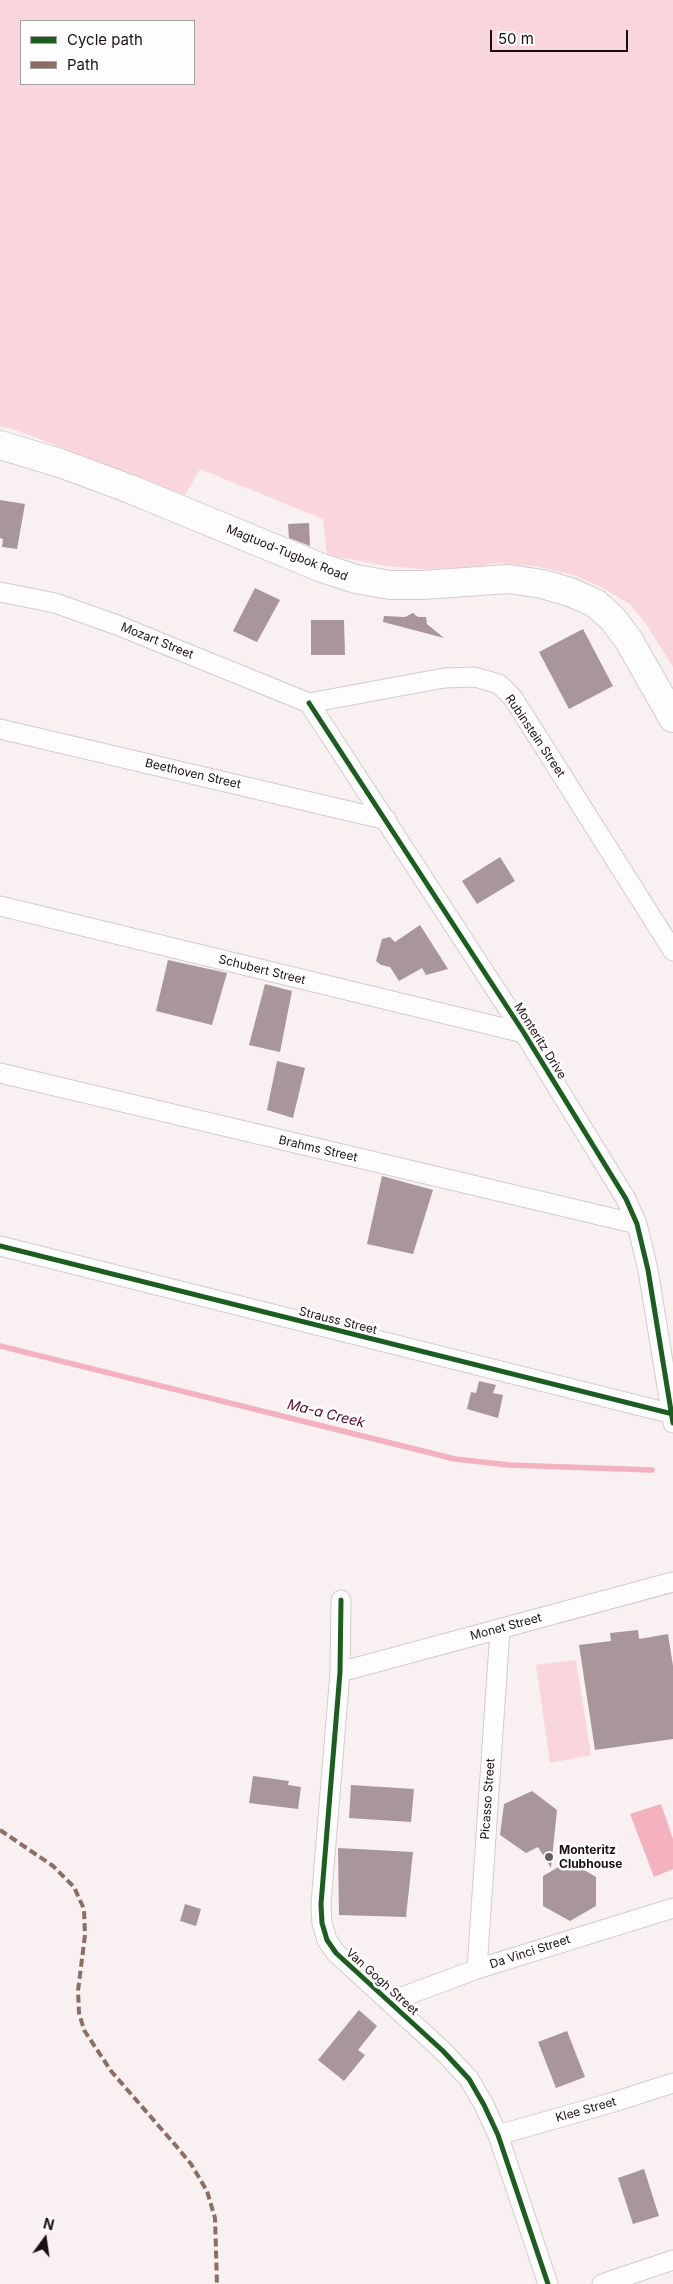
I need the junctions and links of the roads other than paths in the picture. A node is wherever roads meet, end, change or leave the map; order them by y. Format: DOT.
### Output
graph roads {
  1 [pos="0,445"];
  2 [pos="0,592"];
  3 [pos="309,703"];
  4 [pos="673,718"];
  5 [pos="0,729"];
  6 [pos="386,820"];
  7 [pos="0,906"];
  8 [pos="673,951"];
  9 [pos="524,1034"];
  10 [pos="0,1073"];
  11 [pos="637,1224"];
  12 [pos="0,1246"];
  13 [pos="672,1417"];
  14 [pos="673,1582"];
  15 [pos="341,1600"];
  16 [pos="500,1629"];
  17 [pos="340,1672"];
  18 [pos="673,1908"];
  19 [pos="477,1969"];
  20 [pos="390,2002"];
  21 [pos="673,2083"];
  22 [pos="498,2135"];
  23 [pos="673,2260"];
  24 [pos="548,2284"];
  25 [pos="602,2284"];
  1 -- 4 [label="main road, Magtuod-Tugbok Road"];
  2 -- 3 [label="street, Mozart Street"];
  3 -- 6 [label="street, Monteritz Drive"];
  3 -- 8 [label="street, Rubinstein Street"];
  5 -- 6 [label="street, Beethoven Street"];
  6 -- 9 [label="street, Monteritz Drive"];
  7 -- 9 [label="street, Schubert Street"];
  9 -- 11 [label="street, Monteritz Drive"];
  10 -- 11 [label="street, Brahms Street"];
  11 -- 13 [label="street, Monteritz Drive"];
  12 -- 13 [label="street, Strauss Street"];
  14 -- 16 [label="street, Monet Street"];
  15 -- 17 [label="street, Van Gogh Street"];
  16 -- 17 [label="street, Monet Street"];
  16 -- 19 [label="street, Picasso Street"];
  17 -- 20 [label="street, Van Gogh Street"];
  18 -- 19 [label="street, Da Vinci Street"];
  19 -- 20 [label="street, Da Vinci Street"];
  20 -- 22 [label="street, Van Gogh Street"];
  21 -- 22 [label="street, Klee Street"];
  22 -- 24 [label="street, Van Gogh Street"];
  23 -- 25 [label="street"];
}
